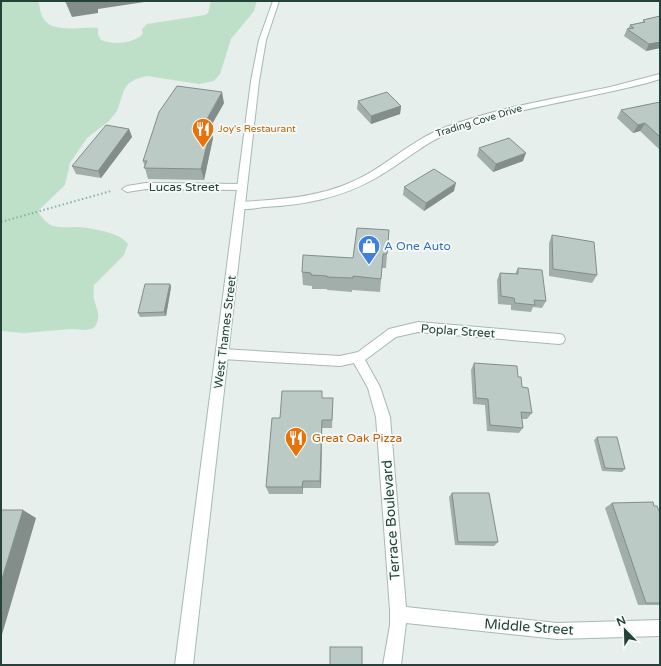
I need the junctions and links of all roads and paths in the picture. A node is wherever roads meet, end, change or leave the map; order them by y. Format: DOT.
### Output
graph roads {
  1 [pos="276,1"];
  2 [pos="656,77"];
  3 [pos="660,85"];
  4 [pos="242,187"];
  5 [pos="127,188"];
  6 [pos="240,205"];
  7 [pos="1,222"];
  8 [pos="559,339"];
  9 [pos="222,354"];
  10 [pos="357,357"];
  11 [pos="398,614"];
  12 [pos="660,628"];
  13 [pos="184,665"];
  14 [pos="392,665"];
  1 -- 4 [label="street, West Thames Street"];
  2 -- 3 [label="street"];
  2 -- 6 [label="street, Trading Cove Drive"];
  4 -- 5 [label="street, Lucas Street"];
  4 -- 6 [label="street, West Thames Street"];
  5 -- 7 [label="path"];
  6 -- 9 [label="street, West Thames Street"];
  8 -- 10 [label="street, Poplar Street"];
  9 -- 10 [label="street, Poplar Street"];
  9 -- 13 [label="street, West Thames Street"];
  10 -- 11 [label="street, Terrace Boulevard"];
  11 -- 12 [label="street, Middle Street"];
  11 -- 14 [label="street, Terrace Boulevard"];
}
